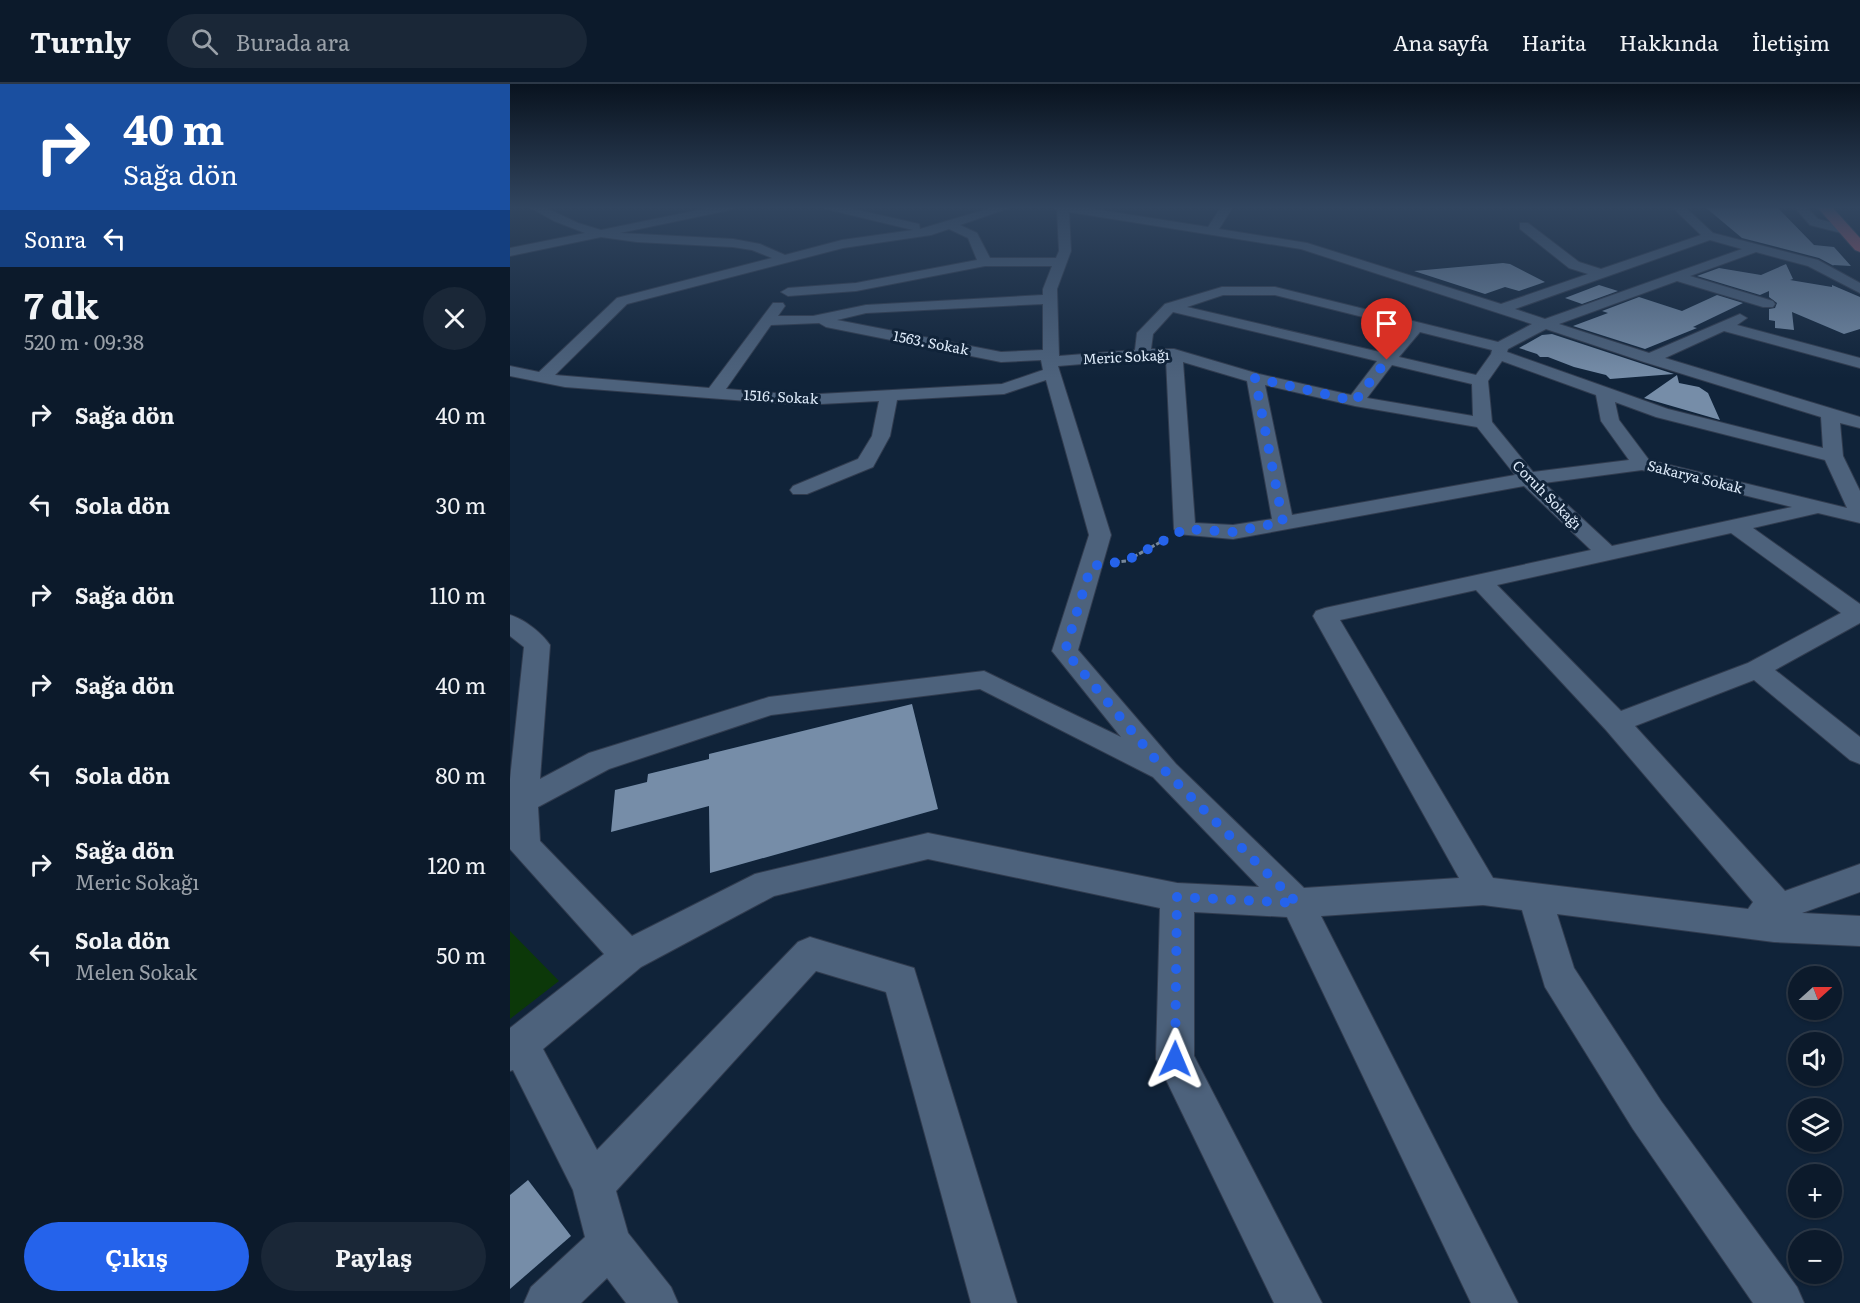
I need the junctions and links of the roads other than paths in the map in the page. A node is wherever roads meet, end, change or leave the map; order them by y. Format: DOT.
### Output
graph roads {
  1 [pos="762,264"];
  2 [pos="802,264"];
  3 [pos="974,264"];
  4 [pos="1060,264"];
  5 [pos="1359,264"];
  6 [pos="1573,264"];
  7 [pos="1630,264"];
  8 [pos="1635,264"];
  9 [pos="1713,264"];
  10 [pos="1813,264"];
  11 [pos="1602,274"];
  12 [pos="1678,277"];
  13 [pos="1860,289"];
  14 [pos="788,292"];
  15 [pos="1050,299"];
  16 [pos="1170,307"];
  17 [pos="1502,309"];
  18 [pos="813,320"];
  19 [pos="767,321"];
  20 [pos="1544,324"];
  21 [pos="1418,325"];
  22 [pos="1724,326"];
  23 [pos="1499,351"];
  24 [pos="1143,354"];
  25 [pos="1174,354"];
  26 [pos="1650,359"];
  27 [pos="1387,360"];
  28 [pos="1050,363"];
  29 [pos="1860,363"];
  30 [pos="510,371"];
  31 [pos="542,378"];
  32 [pos="1255,378"];
  33 [pos="1480,381"];
  34 [pos="1604,392"];
  35 [pos="714,393"];
  36 [pos="889,396"];
  37 [pos="1355,401"];
  38 [pos="1830,414"];
  39 [pos="1483,423"];
  40 [pos="1860,423"];
  41 [pos="1833,456"];
  42 [pos="1642,464"];
  43 [pos="1528,479"];
  44 [pos="800,490"];
  45 [pos="1818,507"];
  46 [pos="1860,512"];
  47 [pos="1860,517"];
  48 [pos="1283,522"];
  49 [pos="1736,526"];
  50 [pos="1608,554"];
  51 [pos="1481,582"];
  52 [pos="1859,615"];
  53 [pos="510,623"];
  54 [pos="1757,669"];
  55 [pos="1616,723"];
  56 [pos="520,740"];
  57 [pos="1860,753"];
  58 [pos="1166,772"];
  59 [pos="517,804"];
  60 [pos="1860,878"];
  61 [pos="1484,891"];
  62 [pos="1177,897"];
  63 [pos="1535,898"];
  64 [pos="1297,903"];
  65 [pos="1779,908"];
  66 [pos="1738,923"];
  67 [pos="1860,931"];
  68 [pos="628,956"];
  69 [pos="515,1048"];
  70 [pos="593,1185"];
  71 [pos="609,1245"];
  72 [pos="547,1303"];
  73 [pos="655,1303"];
  74 [pos="994,1303"];
  75 [pos="1299,1303"];
  76 [pos="1495,1303"];
  77 [pos="1781,1303"];
  1 -- 31 [label="street"];
  2 -- 14 [label="street"];
  3 -- 14 [label="street"];
  4 -- 15 [label="street"];
  5 -- 17 [label="street"];
  6 -- 11 [label="street"];
  7 -- 11 [label="street"];
  8 -- 12 [label="street"];
  9 -- 12 [label="street"];
  10 -- 13 [label="street"];
  11 -- 17 [label="street"];
  12 -- 20 [label="street"];
  12 -- 22 [label="street"];
  14 -- 19 [label="street"];
  15 -- 18 [label="street"];
  15 -- 28 [label="street"];
  16 -- 21 [label="street"];
  16 -- 24 [label="street"];
  16 -- 27 [label="street"];
  17 -- 20 [label="street"];
  18 -- 19 [label="street"];
  18 -- 28 [label="street, 1563. Sokak"];
  19 -- 35 [label="street"];
  20 -- 23 [label="street"];
  20 -- 26 [label="street"];
  21 -- 23 [label="street"];
  21 -- 27 [label="street"];
  22 -- 26 [label="street"];
  22 -- 29 [label="street"];
  23 -- 33 [label="street"];
  23 -- 34 [label="street"];
  24 -- 25 [label="street, Meric Sokağı"];
  24 -- 28 [label="street, Meric Sokağı"];
  25 -- 32 [label="street, Meric Sokağı"];
  25 -- 48 [label="street, Sakarya Sokak"];
  26 -- 38 [label="street"];
  27 -- 33 [label="street"];
  27 -- 37 [label="street"];
  28 -- 36 [label="street, 1516. Sokak"];
  28 -- 58 [label="street"];
  30 -- 31 [label="street, 1516. Sokak"];
  31 -- 35 [label="street, 1516. Sokak"];
  32 -- 37 [label="street, Meric Sokağı"];
  32 -- 48 [label="street"];
  33 -- 39 [label="street"];
  34 -- 41 [label="street"];
  34 -- 42 [label="street"];
  35 -- 36 [label="street, 1516. Sokak"];
  36 -- 44 [label="street"];
  37 -- 39 [label="street, Meric Sokağı"];
  38 -- 40 [label="street"];
  38 -- 41 [label="street"];
  39 -- 43 [label="street, Coruh Sokağı"];
  41 -- 46 [label="street"];
  42 -- 43 [label="street, Sakarya Sokak"];
  42 -- 45 [label="street, Sakarya Sokak"];
  43 -- 48 [label="street, Sakarya Sokak"];
  43 -- 50 [label="street, Coruh Sokağı"];
  45 -- 47 [label="street, Sakarya Sokak"];
  45 -- 49 [label="street"];
  49 -- 50 [label="street"];
  49 -- 52 [label="street"];
  50 -- 51 [label="street"];
  51 -- 55 [label="street"];
  51 -- 61 [label="street"];
  52 -- 54 [label="street"];
  53 -- 56 [label="street"];
  54 -- 55 [label="street"];
  54 -- 57 [label="street"];
  55 -- 65 [label="street"];
  56 -- 59 [label="street"];
  58 -- 59 [label="street"];
  58 -- 64 [label="street"];
  59 -- 68 [label="street"];
  60 -- 65 [label="street"];
  61 -- 63 [label="street"];
  61 -- 64 [label="street"];
  62 -- 64 [label="street"];
  62 -- 68 [label="street"];
  62 -- 75 [label="street"];
  63 -- 66 [label="street"];
  63 -- 77 [label="street"];
  64 -- 76 [label="street"];
  65 -- 66 [label="street"];
  66 -- 67 [label="street"];
  68 -- 69 [label="street"];
  69 -- 70 [label="street"];
  70 -- 71 [label="street"];
  70 -- 74 [label="street"];
  71 -- 72 [label="street"];
  71 -- 73 [label="street"];
}
